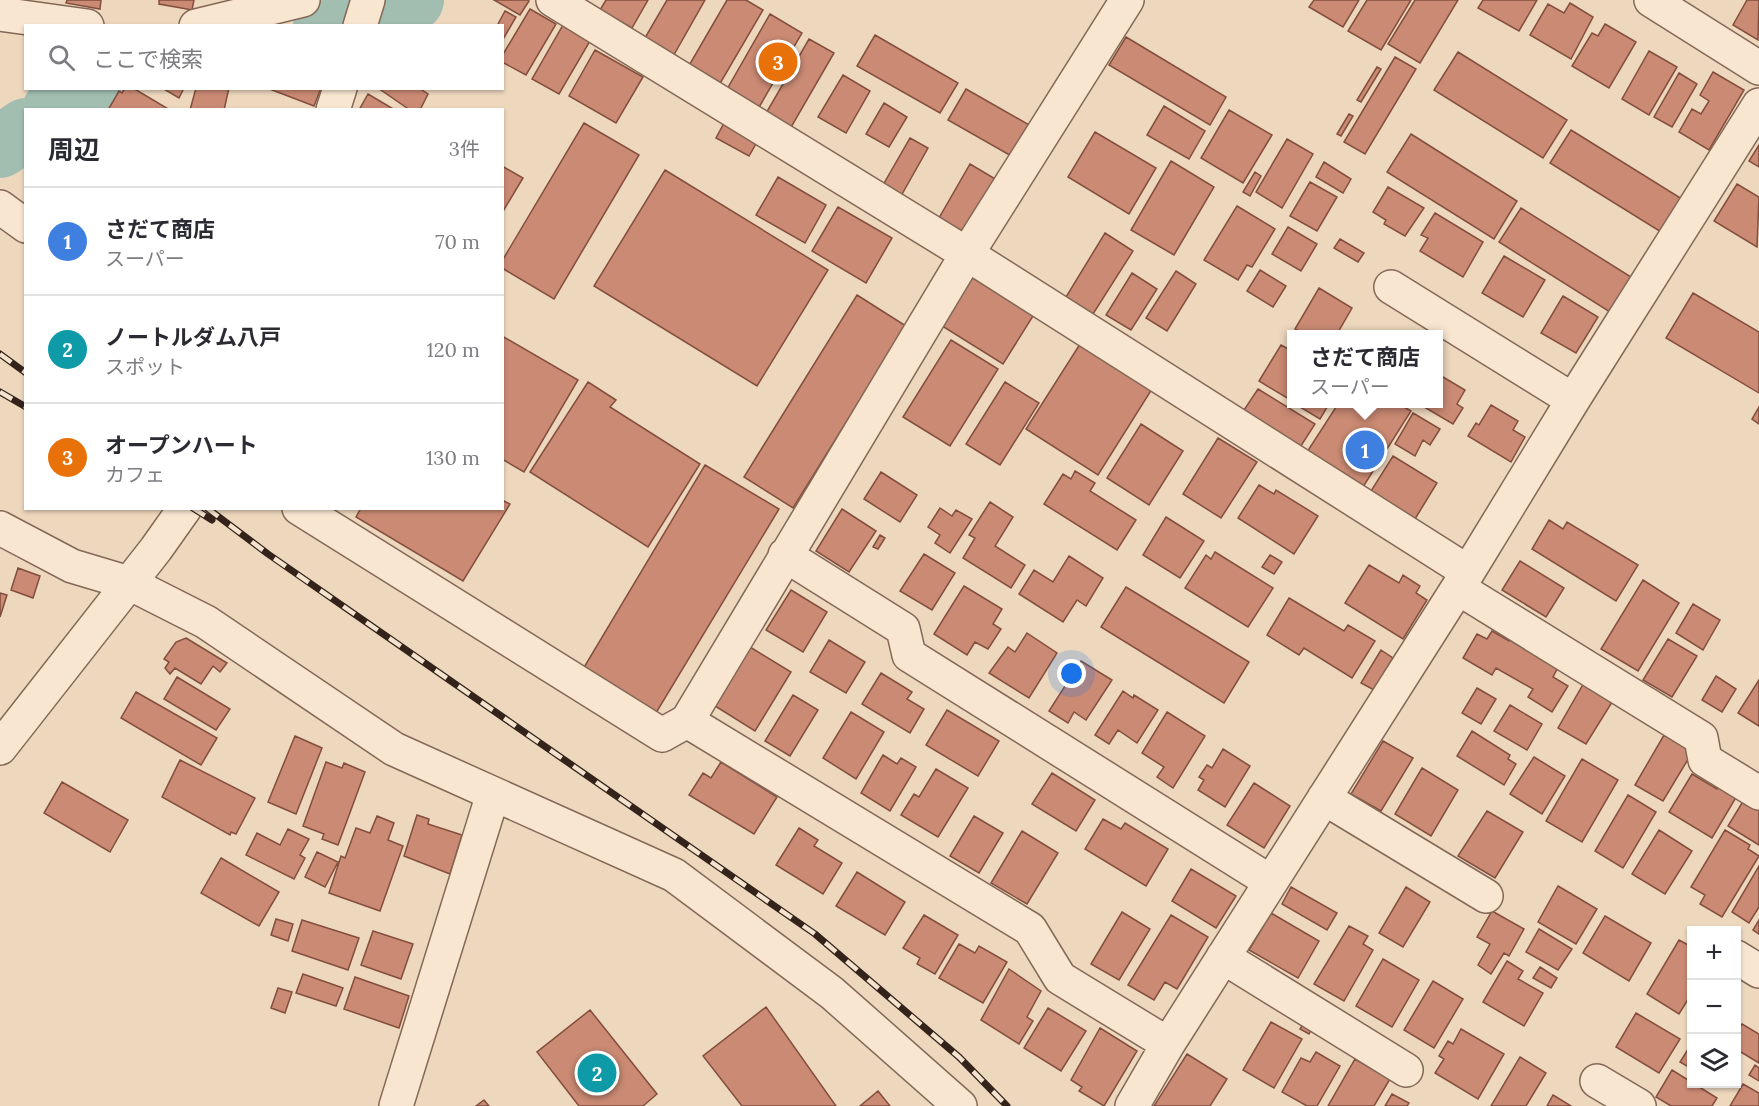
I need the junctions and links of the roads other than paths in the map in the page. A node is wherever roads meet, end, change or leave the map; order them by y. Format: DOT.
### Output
graph roads {
  1 [pos="303,0"];
  2 [pos="368,0"];
  3 [pos="553,0"];
  4 [pos="1127,0"];
  5 [pos="1650,0"];
  6 [pos="0,14"];
  7 [pos="72,24"];
  8 [pos="204,24"];
  9 [pos="361,24"];
  10 [pos="1759,68"];
  11 [pos="339,90"];
  12 [pos="1759,105"];
  13 [pos="334,108"];
  14 [pos="0,207"];
  15 [pos="24,225"];
  16 [pos="967,254"];
  17 [pos="1391,287"];
  18 [pos="1573,400"];
  19 [pos="184,510"];
  20 [pos="302,510"];
  21 [pos="0,528"];
  22 [pos="785,555"];
  23 [pos="1463,580"];
  24 [pos="129,583"];
  25 [pos="687,721"];
  26 [pos="0,748"];
  27 [pos="1759,793"];
  28 [pos="493,794"];
  29 [pos="1324,798"];
  30 [pos="1271,882"];
  31 [pos="1486,896"];
  32 [pos="1223,957"];
  33 [pos="1741,960"];
  34 [pos="1759,971"];
  35 [pos="1168,1044"];
  36 [pos="1406,1070"];
  37 [pos="1597,1081"];
  38 [pos="396,1106"];
  39 [pos="960,1106"];
  40 [pos="1132,1106"];
  41 [pos="1639,1106"];
  1 -- 8 [label="street"];
  2 -- 9 [label="street"];
  3 -- 16 [label="street"];
  4 -- 16 [label="street"];
  5 -- 10 [label="street"];
  6 -- 7 [label="street"];
  11 -- 13 [label="street"];
  12 -- 18 [label="street"];
  14 -- 15 [label="street"];
  16 -- 22 [label="street"];
  16 -- 23 [label="street"];
  17 -- 18 [label="street"];
  18 -- 23 [label="street"];
  19 -- 24 [label="street"];
  20 -- 25 [label="street"];
  21 -- 24 [label="street"];
  22 -- 25 [label="street"];
  22 -- 30 [label="street"];
  23 -- 27 [label="street"];
  23 -- 29 [label="street"];
  24 -- 26 [label="street"];
  24 -- 28 [label="street"];
  25 -- 35 [label="street"];
  28 -- 38 [label="street"];
  28 -- 39 [label="street"];
  29 -- 30 [label="street"];
  29 -- 31 [label="street"];
  30 -- 32 [label="street"];
  32 -- 35 [label="street"];
  32 -- 36 [label="street"];
  33 -- 34 [label="street"];
  35 -- 40 [label="street"];
  37 -- 41 [label="street"];
}
